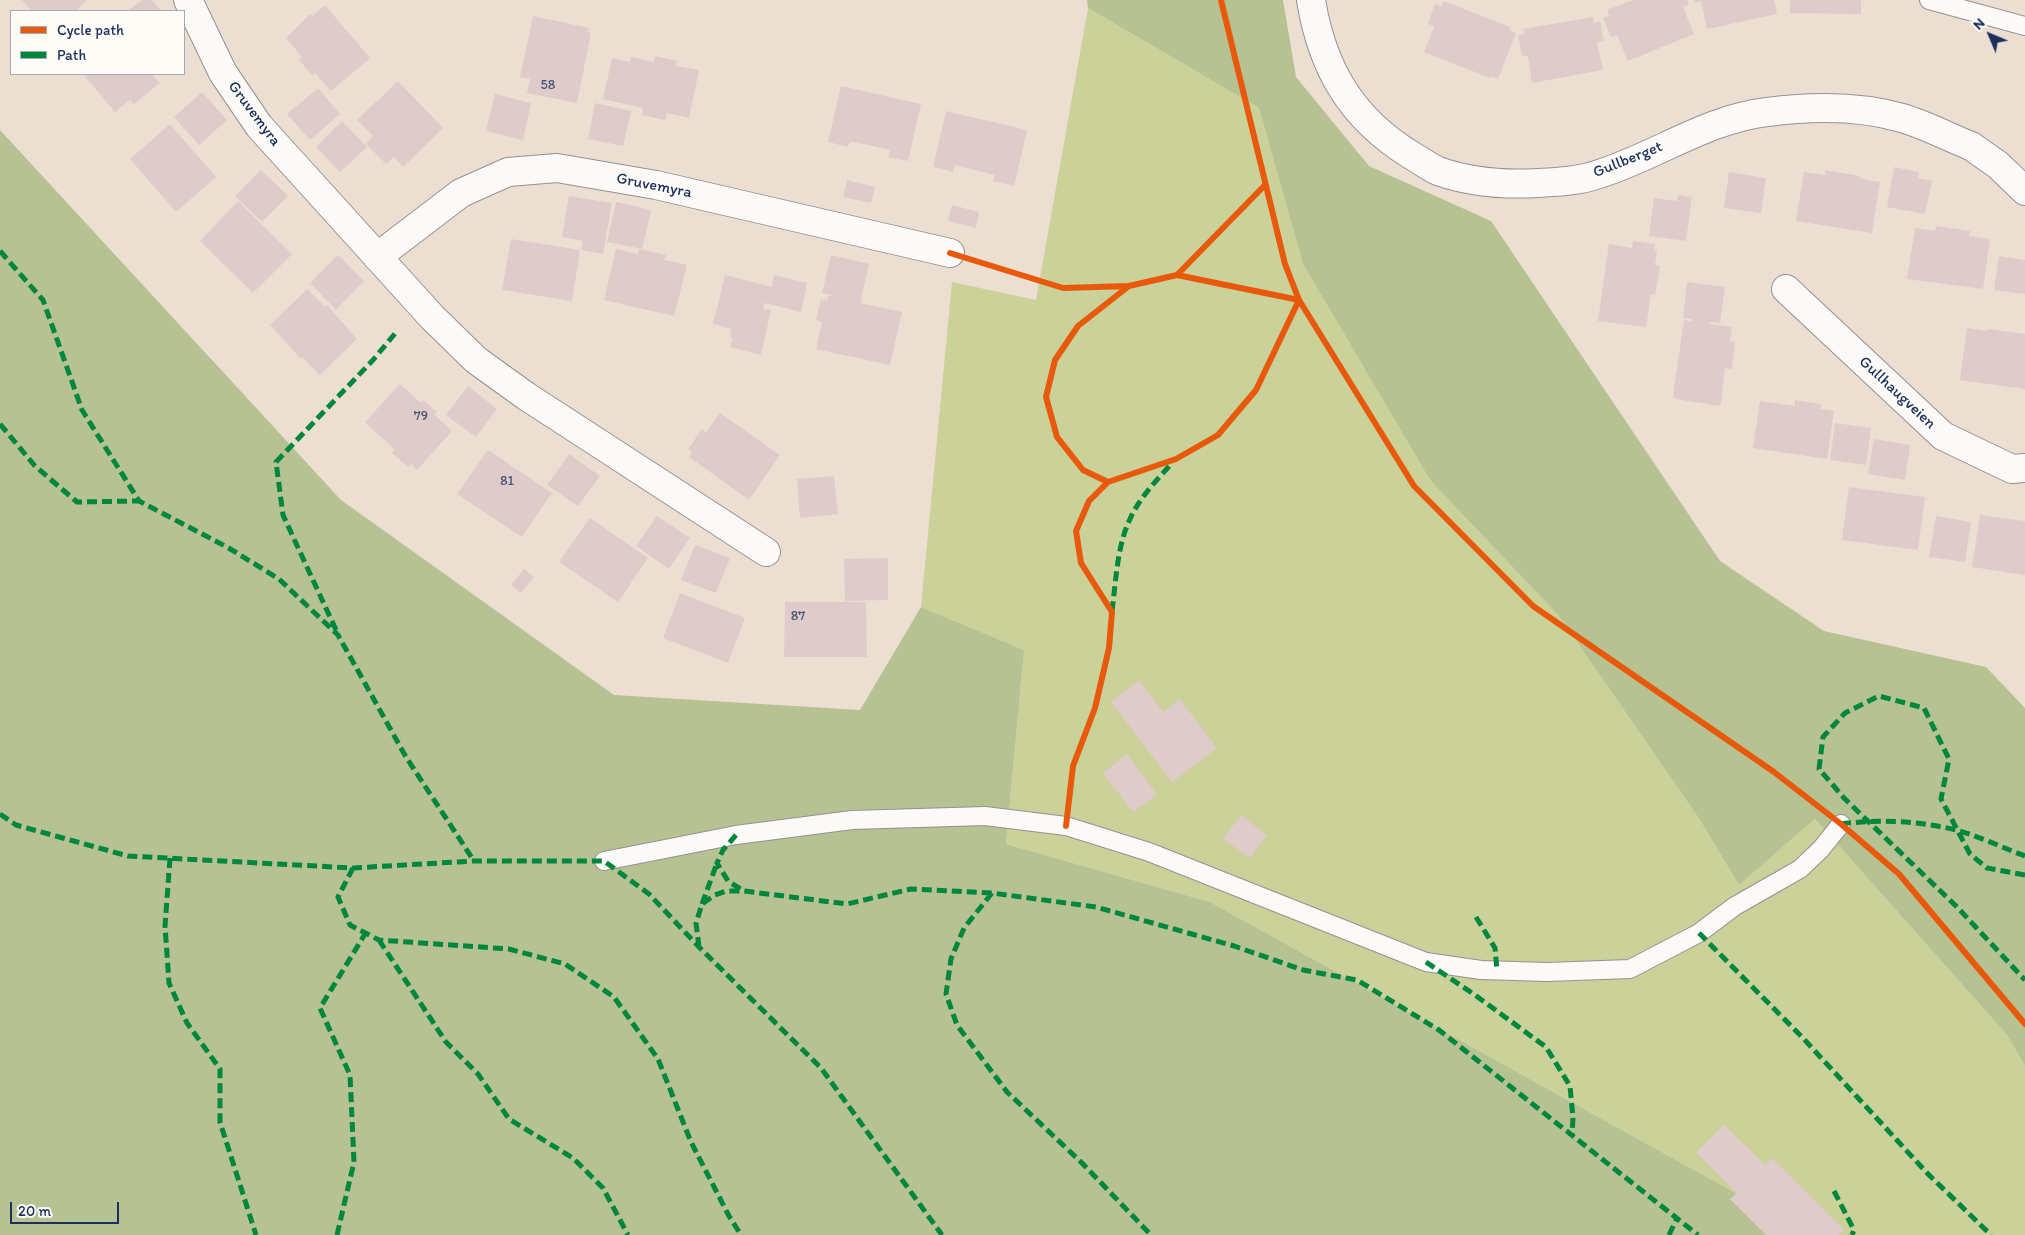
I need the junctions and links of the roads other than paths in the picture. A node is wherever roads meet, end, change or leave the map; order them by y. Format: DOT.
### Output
graph roads {
  1 [pos="1310,0"];
  2 [pos="1929,0"];
  3 [pos="191,1"];
  4 [pos="2025,26"];
  5 [pos="2022,183"];
  6 [pos="950,253"];
  7 [pos="377,257"];
  8 [pos="1786,289"];
  9 [pos="2025,468"];
  10 [pos="766,552"];
  11 [pos="1841,824"];
  12 [pos="604,861"];
  1 -- 5 [label="street, Gullberget"];
  2 -- 4 [label="lane"];
  3 -- 7 [label="street, Gruvemyra"];
  6 -- 7 [label="street, Gruvemyra"];
  7 -- 10 [label="street, Gruvemyra"];
  8 -- 9 [label="street, Gullhaugveien"];
  11 -- 12 [label="lane"];
}
